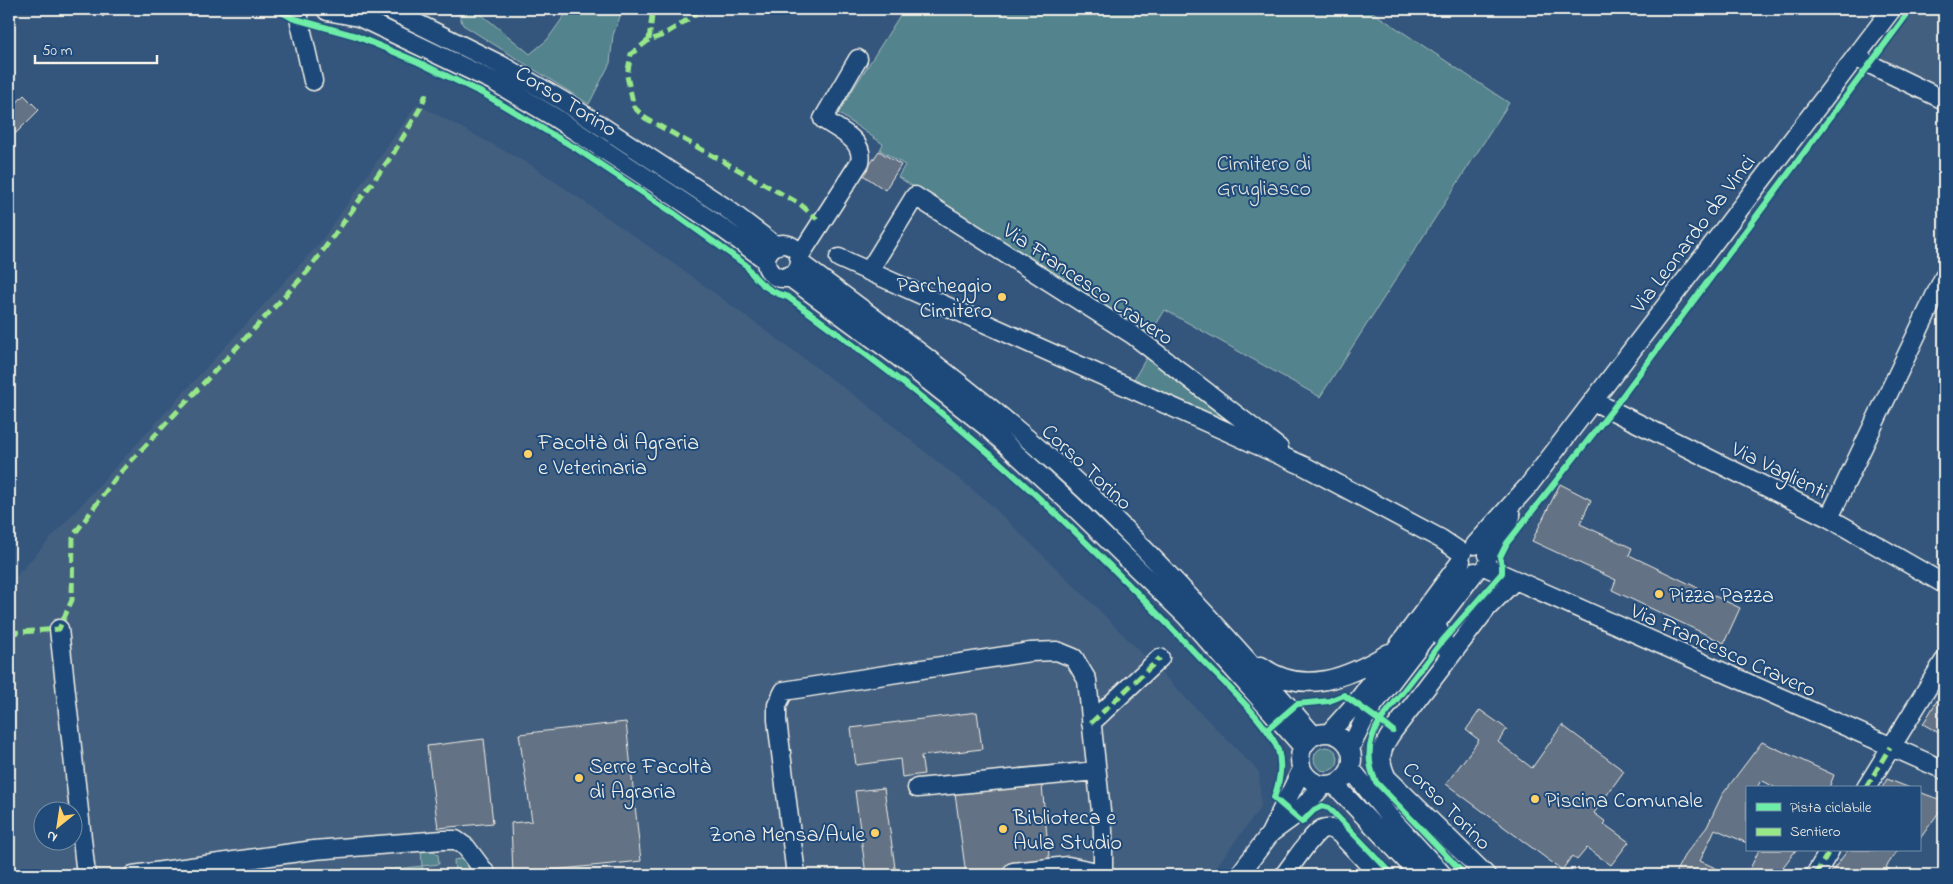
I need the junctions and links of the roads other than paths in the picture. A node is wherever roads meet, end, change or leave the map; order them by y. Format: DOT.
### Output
graph roads {
  1 [pos="297,9"];
  2 [pos="388,9"];
  3 [pos="1892,9"];
  4 [pos="329,10"];
  5 [pos="1855,57"];
  6 [pos="858,59"];
  7 [pos="313,81"];
  8 [pos="1944,100"];
  9 [pos="829,211"];
  10 [pos="776,250"];
  11 [pos="839,258"];
  12 [pos="796,265"];
  13 [pos="870,271"];
  14 [pos="1944,277"];
  15 [pos="1593,401"];
  16 [pos="1304,466"];
  17 [pos="1829,518"];
  18 [pos="1475,559"];
  19 [pos="1515,580"];
  20 [pos="1944,584"];
  21 [pos="1436,624"];
  22 [pos="59,629"];
  23 [pos="1397,648"];
  24 [pos="1239,649"];
  25 [pos="1450,656"];
  26 [pos="1160,658"];
  27 [pos="1944,662"];
  28 [pos="1091,722"];
  29 [pos="1315,738"];
  30 [pos="1890,747"];
  31 [pos="1350,748"];
  32 [pos="1302,769"];
  33 [pos="1350,769"];
  34 [pos="1944,770"];
  35 [pos="1096,771"];
  36 [pos="1329,784"];
  37 [pos="1867,786"];
  38 [pos="917,788"];
  39 [pos="1270,834"];
  40 [pos="1829,852"];
  41 [pos="1013,872"];
  42 [pos="1102,874"];
  43 [pos="86,875"];
  44 [pos="133,875"];
  45 [pos="488,875"];
  46 [pos="796,875"];
  47 [pos="1239,875"];
  48 [pos="1284,875"];
  49 [pos="1379,875"];
  50 [pos="1420,875"];
  51 [pos="1443,875"];
  52 [pos="1486,875"];
  53 [pos="1815,875"];
  1 -- 4 [label="street, Corso Torino"];
  1 -- 7 [label="street"];
  2 -- 10 [label="street, Corso Torino"];
  3 -- 5 [label="street, Via Leonardo da Vinci"];
  4 -- 10 [label="street, Corso Torino"];
  5 -- 8 [label="street"];
  5 -- 15 [label="street, Via Leonardo da Vinci"];
  6 -- 9 [label="street"];
  9 -- 10 [label="street"];
  9 -- 12 [label="street"];
  10 -- 12 [label="street, Corso Torino"];
  10 -- 12 [label="street, Corso Torino"];
  11 -- 13 [label="street, Via Francesco Cravero"];
  12 -- 24 [label="street, Corso Torino"];
  12 -- 29 [label="street, Corso Torino"];
  13 -- 16 [label="street, Via Francesco Cravero"];
  13 -- 16 [label="street, Via Francesco Cravero"];
  14 -- 17 [label="street"];
  15 -- 17 [label="street, Via Vaglienti"];
  15 -- 18 [label="street, Via Leonardo da Vinci"];
  16 -- 18 [label="street, Via Francesco Cravero"];
  17 -- 20 [label="street, Via Vaglienti"];
  18 -- 19 [label="street, Via Francesco Cravero"];
  18 -- 21 [label="street, Via Leonardo da Vinci"];
  18 -- 23 [label="street, Via Leonardo da Vinci"];
  19 -- 25 [label="street"];
  19 -- 30 [label="street, Via Francesco Cravero"];
  21 -- 25 [label="street"];
  21 -- 31 [label="street, Via Leonardo da Vinci"];
  22 -- 43 [label="street"];
  23 -- 24 [label="street"];
  23 -- 29 [label="street, Via Leonardo da Vinci"];
  24 -- 29 [label="street, Corso Torino"];
  25 -- 52 [label="street, Corso Torino"];
  26 -- 28 [label="street"];
  27 -- 30 [label="street"];
  28 -- 35 [label="street"];
  28 -- 46 [label="street"];
  29 -- 31 [label="street, Corso Torino"];
  29 -- 32 [label="street"];
  30 -- 34 [label="street, Via Francesco Cravero"];
  30 -- 37 [label="street"];
  31 -- 33 [label="street"];
  32 -- 36 [label="street"];
  32 -- 39 [label="street"];
  33 -- 36 [label="street"];
  33 -- 51 [label="street"];
  35 -- 38 [label="street"];
  35 -- 42 [label="street"];
  36 -- 39 [label="street"];
  36 -- 50 [label="street"];
  39 -- 47 [label="street"];
  40 -- 53 [label="street"];
  41 -- 42 [label="street"];
  44 -- 45 [label="street"];
  48 -- 49 [label="street"];
}
